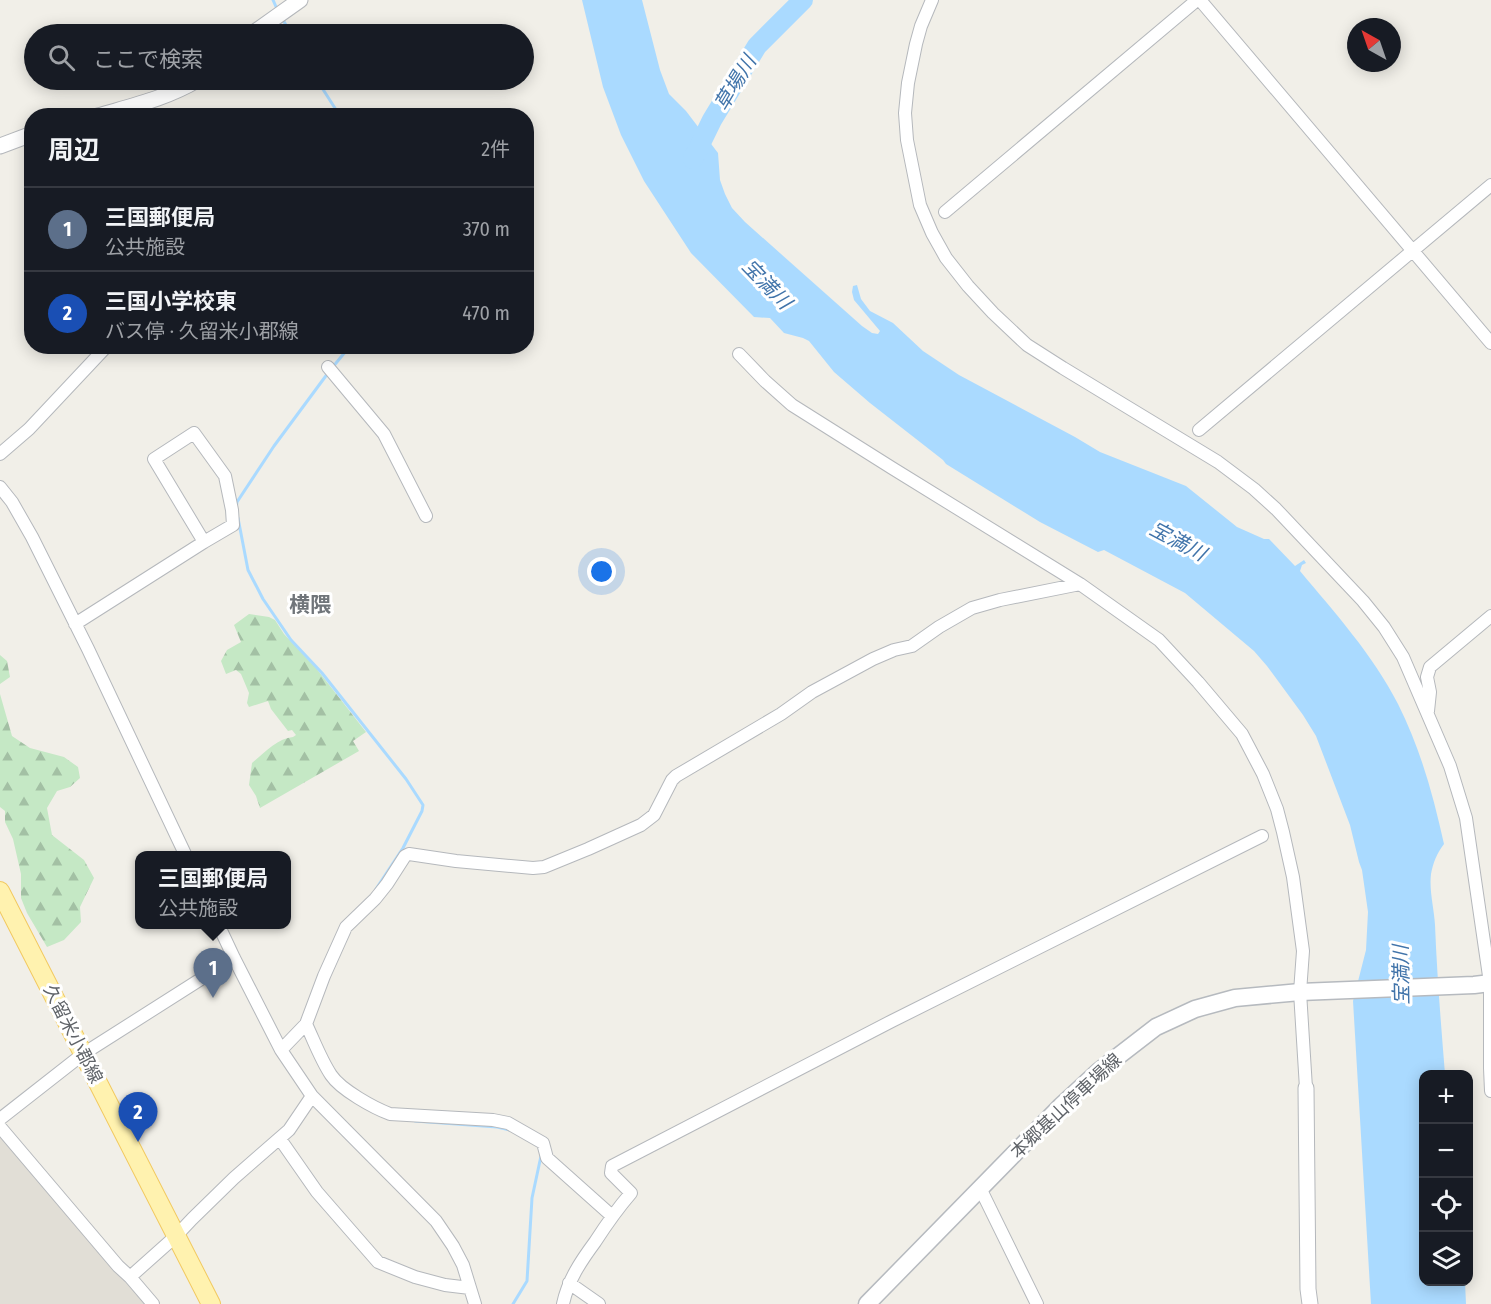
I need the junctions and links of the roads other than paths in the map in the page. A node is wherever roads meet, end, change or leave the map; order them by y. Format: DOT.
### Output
graph roads {
  1 [pos="300,0"];
  2 [pos="932,0"];
  3 [pos="1199,0"];
  4 [pos="266,24"];
  5 [pos="177,90"];
  6 [pos="147,108"];
  7 [pos="24,137"];
  8 [pos="0,146"];
  9 [pos="1491,185"];
  10 [pos="945,212"];
  11 [pos="1413,251"];
  12 [pos="1491,343"];
  13 [pos="99,354"];
  14 [pos="739,354"];
  15 [pos="328,367"];
  16 [pos="1199,430"];
  17 [pos="0,454"];
  18 [pos="0,487"];
  19 [pos="426,516"];
  20 [pos="204,542"];
  21 [pos="1080,584"];
  22 [pos="1491,616"];
  23 [pos="75,624"];
  24 [pos="1428,715"];
  25 [pos="1262,836"];
  26 [pos="184,851"];
  27 [pos="0,891"];
  28 [pos="220,929"];
  29 [pos="234,958"];
  30 [pos="1485,984"];
  31 [pos="1304,992"];
  32 [pos="306,1024"];
  33 [pos="281,1050"];
  34 [pos="83,1054"];
  35 [pos="1306,1088"];
  36 [pos="1491,1091"];
  37 [pos="312,1096"];
  38 [pos="0,1119"];
  39 [pos="0,1127"];
  40 [pos="279,1139"];
  41 [pos="980,1188"];
  42 [pos="612,1216"];
  43 [pos="176,1236"];
  44 [pos="130,1277"];
  45 [pos="569,1283"];
  46 [pos="470,1288"];
  47 [pos="153,1304"];
  48 [pos="211,1304"];
  49 [pos="475,1304"];
  50 [pos="563,1304"];
  51 [pos="599,1304"];
  52 [pos="867,1304"];
  53 [pos="1037,1304"];
  54 [pos="1310,1304"];
  1 -- 4 [label="street"];
  2 -- 24 [label="street"];
  3 -- 10 [label="street"];
  3 -- 11 [label="street"];
  5 -- 6 [label="street"];
  7 -- 8 [label="street"];
  9 -- 11 [label="street"];
  11 -- 12 [label="street"];
  11 -- 16 [label="street"];
  13 -- 17 [label="street"];
  14 -- 21 [label="street"];
  15 -- 19 [label="street"];
  18 -- 23 [label="street"];
  20 -- 20 [label="street"];
  20 -- 23 [label="street"];
  21 -- 31 [label="street"];
  21 -- 32 [label="street"];
  22 -- 24 [label="street"];
  23 -- 26 [label="street"];
  24 -- 30 [label="street"];
  25 -- 42 [label="street"];
  27 -- 34 [label="main road, 久留米小郡線"];
  28 -- 29 [label="street"];
  29 -- 33 [label="street"];
  29 -- 34 [label="street"];
  30 -- 31 [label="main road, 本郷基山停車場線"];
  30 -- 36 [label="street"];
  31 -- 35 [label="street"];
  31 -- 41 [label="main road, 本郷基山停車場線"];
  32 -- 33 [label="street"];
  32 -- 42 [label="street"];
  33 -- 37 [label="street"];
  34 -- 38 [label="street"];
  34 -- 43 [label="main road, 久留米小郡線"];
  35 -- 54 [label="street"];
  37 -- 40 [label="street"];
  37 -- 46 [label="street"];
  39 -- 44 [label="street"];
  40 -- 43 [label="street"];
  40 -- 46 [label="street"];
  41 -- 52 [label="main road, 本郷基山停車場線"];
  41 -- 53 [label="street"];
  42 -- 45 [label="street"];
  43 -- 44 [label="street"];
  43 -- 48 [label="main road, 久留米小郡線"];
  44 -- 47 [label="street"];
  45 -- 50 [label="street"];
  45 -- 51 [label="street"];
  46 -- 49 [label="street"];
}
